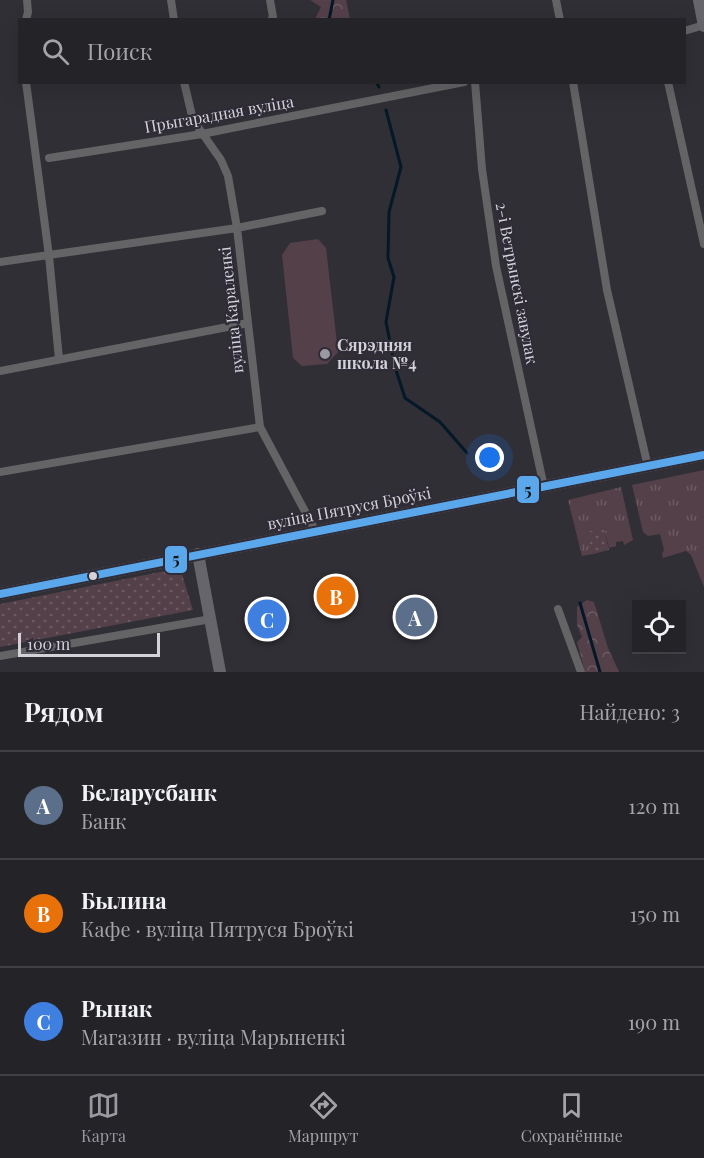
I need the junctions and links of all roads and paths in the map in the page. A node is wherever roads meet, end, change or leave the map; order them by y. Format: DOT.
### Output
graph roads {
  1 [pos="27,0"];
  2 [pos="171,0"];
  3 [pos="270,0"];
  4 [pos="556,0"];
  5 [pos="699,0"];
  6 [pos="26,18"];
  7 [pos="174,18"];
  8 [pos="272,18"];
  9 [pos="560,18"];
  10 [pos="704,25"];
  11 [pos="686,30"];
  12 [pos="26,84"];
  13 [pos="184,84"];
  14 [pos="454,84"];
  15 [pos="475,84"];
  16 [pos="573,84"];
  17 [pos="668,84"];
  18 [pos="202,134"];
  19 [pos="49,158"];
  20 [pos="322,211"];
  21 [pos="237,228"];
  22 [pos="704,244"];
  23 [pos="49,256"];
  24 [pos="0,262"];
  25 [pos="248,323"];
  26 [pos="59,359"];
  27 [pos="0,371"];
  28 [pos="260,428"];
  29 [pos="704,455"];
  30 [pos="648,467"];
  31 [pos="0,472"];
  32 [pos="544,487"];
  33 [pos="316,532"];
  34 [pos="198,554"];
  35 [pos="0,594"];
  36 [pos="558,609"];
  37 [pos="211,619"];
  38 [pos="0,656"];
  39 [pos="220,672"];
  40 [pos="581,672"];
  1 -- 6 [label="street"];
  2 -- 7 [label="street"];
  3 -- 8 [label="street"];
  4 -- 9 [label="street"];
  5 -- 10 [label="main road"];
  10 -- 11 [label="street"];
  12 -- 23 [label="street"];
  13 -- 18 [label="street, вуліца Караленкі"];
  14 -- 18 [label="street, Прыгарадная вуліца"];
  15 -- 32 [label="street, 2-і Ветрынскі завулак"];
  16 -- 30 [label="street"];
  17 -- 22 [label="street"];
  18 -- 19 [label="street, Прыгарадная вуліца"];
  18 -- 21 [label="street, вуліца Караленкі"];
  20 -- 21 [label="street"];
  21 -- 23 [label="street"];
  21 -- 25 [label="street, вуліца Караленкі"];
  23 -- 24 [label="street"];
  23 -- 26 [label="street"];
  25 -- 26 [label="street"];
  25 -- 28 [label="street, вуліца Караленкі"];
  26 -- 27 [label="street"];
  28 -- 31 [label="street"];
  28 -- 33 [label="street, вуліца Караленкі"];
  29 -- 30 [label="main road, вуліца Пятруся Броўкі"];
  30 -- 32 [label="main road, вуліца Пятруся Броўкі"];
  32 -- 33 [label="main road, вуліца Пятруся Броўкі"];
  33 -- 34 [label="main road, вуліца Пятруся Броўкі"];
  34 -- 35 [label="main road, вуліца Пятруся Броўкі"];
  34 -- 37 [label="main road"];
  36 -- 40 [label="street"];
  37 -- 38 [label="street"];
  37 -- 39 [label="main road"];
}
